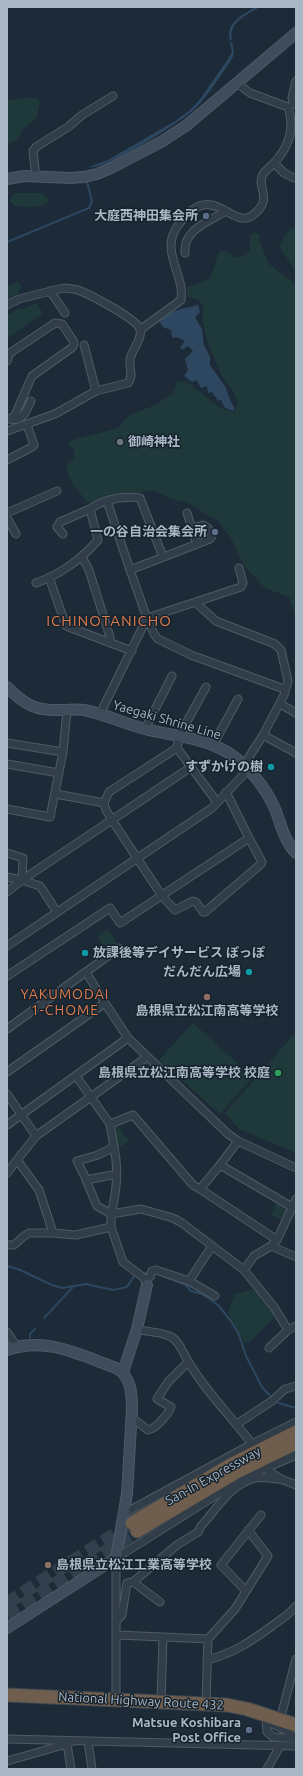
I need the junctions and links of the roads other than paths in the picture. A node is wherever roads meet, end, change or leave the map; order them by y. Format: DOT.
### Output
graph roads {
  1 [pos="296,33"];
  2 [pos="296,81"];
  3 [pos="237,83"];
  4 [pos="113,96"];
  5 [pos="292,104"];
  6 [pos="274,163"];
  7 [pos="36,177"];
  8 [pos="294,178"];
  9 [pos="7,179"];
  10 [pos="226,210"];
  11 [pos="185,253"];
  12 [pos="50,291"];
  13 [pos="7,306"];
  14 [pos="65,313"];
  15 [pos="140,330"];
  16 [pos="84,345"];
  17 [pos="7,361"];
  18 [pos="96,391"];
  19 [pos="31,401"];
  20 [pos="8,419"];
  21 [pos="27,425"];
  22 [pos="7,431"];
  23 [pos="7,460"];
  24 [pos="58,491"];
  25 [pos="107,501"];
  26 [pos="90,509"];
  27 [pos="7,513"];
  28 [pos="187,513"];
  29 [pos="7,518"];
  30 [pos="192,529"];
  31 [pos="16,534"];
  32 [pos="63,534"];
  33 [pos="196,541"];
  34 [pos="82,557"];
  35 [pos="163,557"];
  36 [pos="239,568"];
  37 [pos="130,570"];
  38 [pos="49,577"];
  39 [pos="36,583"];
  40 [pos="195,602"];
  41 [pos="147,618"];
  42 [pos="110,643"];
  43 [pos="132,651"];
  44 [pos="172,676"];
  45 [pos="7,687"];
  46 [pos="206,687"];
  47 [pos="284,689"];
  48 [pos="238,699"];
  49 [pos="280,704"];
  50 [pos="67,710"];
  51 [pos="296,713"];
  52 [pos="100,714"];
  53 [pos="145,729"];
  54 [pos="263,735"];
  55 [pos="179,736"];
  56 [pos="7,743"];
  57 [pos="213,745"];
  58 [pos="177,748"];
  59 [pos="63,752"];
  60 [pos="296,753"];
  61 [pos="7,764"];
  62 [pos="191,767"];
  63 [pos="246,768"];
  64 [pos="59,773"];
  65 [pos="226,792"];
  66 [pos="56,794"];
  67 [pos="217,802"];
  68 [pos="104,803"];
  69 [pos="7,809"];
  70 [pos="112,820"];
  71 [pos="249,838"];
  72 [pos="296,853"];
  73 [pos="7,854"];
  74 [pos="138,857"];
  75 [pos="7,877"];
  76 [pos="22,880"];
  77 [pos="7,892"];
  78 [pos="162,896"];
  79 [pos="57,912"];
  80 [pos="7,946"];
  81 [pos="119,948"];
  82 [pos="86,972"];
  83 [pos="7,976"];
  84 [pos="104,1003"];
  85 [pos="7,1029"];
  86 [pos="128,1038"];
  87 [pos="147,1056"];
  88 [pos="7,1072"];
  89 [pos="76,1076"];
  90 [pos="7,1094"];
  91 [pos="91,1096"];
  92 [pos="21,1115"];
  93 [pos="110,1124"];
  94 [pos="7,1125"];
  95 [pos="36,1136"];
  96 [pos="238,1141"];
  97 [pos="114,1147"];
  98 [pos="17,1160"];
  99 [pos="220,1165"];
  100 [pos="296,1168"];
  101 [pos="7,1173"];
  102 [pos="117,1174"];
  103 [pos="87,1181"];
  104 [pos="200,1189"];
  105 [pos="296,1199"];
  106 [pos="292,1207"];
  107 [pos="110,1214"];
  108 [pos="112,1226"];
  109 [pos="53,1233"];
  110 [pos="277,1240"];
  111 [pos="7,1245"];
  112 [pos="212,1246"];
  113 [pos="271,1246"];
  114 [pos="296,1257"];
  115 [pos="244,1270"];
  116 [pos="149,1278"];
  117 [pos="189,1281"];
  118 [pos="215,1296"];
  119 [pos="296,1326"];
  120 [pos="137,1329"];
  121 [pos="288,1330"];
  122 [pos="7,1332"];
  123 [pos="17,1347"];
  124 [pos="269,1348"];
  125 [pos="7,1350"];
  126 [pos="188,1362"];
  127 [pos="123,1372"];
  128 [pos="296,1386"];
  129 [pos="131,1417"];
  130 [pos="296,1422"];
  131 [pos="237,1424"];
  132 [pos="296,1431"];
  133 [pos="252,1444"];
  134 [pos="296,1444"];
  135 [pos="268,1451"];
  136 [pos="296,1455"];
  137 [pos="264,1468"];
  138 [pos="280,1479"];
  139 [pos="296,1485"];
  140 [pos="123,1514"];
  141 [pos="261,1514"];
  142 [pos="135,1527"];
  143 [pos="248,1530"];
  144 [pos="116,1558"];
  145 [pos="133,1582"];
  146 [pos="246,1591"];
  147 [pos="160,1602"];
  148 [pos="296,1606"];
  149 [pos="117,1620"];
  150 [pos="7,1628"];
  151 [pos="117,1635"];
  152 [pos="163,1637"];
  153 [pos="208,1639"];
  154 [pos="296,1659"];
  155 [pos="207,1660"];
  156 [pos="7,1695"];
  157 [pos="116,1700"];
  158 [pos="161,1701"];
  159 [pos="206,1703"];
  160 [pos="265,1718"];
  161 [pos="280,1720"];
  162 [pos="296,1725"];
  163 [pos="7,1739"];
  164 [pos="296,1739"];
  165 [pos="77,1741"];
  166 [pos="88,1741"];
  167 [pos="66,1744"];
  168 [pos="280,1746"];
  169 [pos="296,1746"];
  170 [pos="7,1761"];
  171 [pos="71,1769"];
  172 [pos="92,1769"];
  173 [pos="267,1769"];
  1 -- 3 [label="street"];
  2 -- 5 [label="street"];
  3 -- 5 [label="street"];
  3 -- 7 [label="street"];
  4 -- 7 [label="street"];
  5 -- 6 [label="street"];
  6 -- 8 [label="street"];
  6 -- 10 [label="street"];
  7 -- 9 [label="street"];
  10 -- 11 [label="street"];
  10 -- 15 [label="street"];
  12 -- 13 [label="street"];
  12 -- 14 [label="street"];
  12 -- 15 [label="street"];
  15 -- 18 [label="street"];
  16 -- 18 [label="street"];
  17 -- 20 [label="street"];
  18 -- 21 [label="street"];
  19 -- 20 [label="street"];
  21 -- 22 [label="street"];
  21 -- 23 [label="street"];
  24 -- 27 [label="street"];
  25 -- 26 [label="street"];
  25 -- 35 [label="street"];
  25 -- 37 [label="street"];
  26 -- 32 [label="street"];
  26 -- 34 [label="street"];
  28 -- 30 [label="street"];
  29 -- 31 [label="street"];
  30 -- 33 [label="street"];
  30 -- 35 [label="street"];
  34 -- 38 [label="street"];
  34 -- 42 [label="street"];
  35 -- 37 [label="street"];
  36 -- 40 [label="street"];
  37 -- 41 [label="street"];
  38 -- 39 [label="street"];
  38 -- 42 [label="street"];
  40 -- 41 [label="street"];
  40 -- 47 [label="street"];
  41 -- 43 [label="street"];
  41 -- 47 [label="street"];
  42 -- 43 [label="street"];
  43 -- 52 [label="street"];
  44 -- 53 [label="street"];
  45 -- 50 [label="street, Yaegaki Shrine Line"];
  46 -- 55 [label="street"];
  47 -- 49 [label="street"];
  48 -- 57 [label="street"];
  49 -- 51 [label="street"];
  49 -- 54 [label="street"];
  50 -- 52 [label="street, Yaegaki Shrine Line"];
  50 -- 59 [label="street"];
  52 -- 53 [label="street, Yaegaki Shrine Line"];
  53 -- 55 [label="street, Yaegaki Shrine Line"];
  54 -- 60 [label="street"];
  54 -- 63 [label="street"];
  55 -- 57 [label="street, Yaegaki Shrine Line"];
  55 -- 58 [label="street"];
  56 -- 59 [label="street"];
  57 -- 63 [label="street, Yaegaki Shrine Line"];
  58 -- 62 [label="street"];
  58 -- 68 [label="street"];
  59 -- 64 [label="street"];
  61 -- 64 [label="street"];
  62 -- 67 [label="street"];
  62 -- 70 [label="street"];
  63 -- 65 [label="street"];
  63 -- 72 [label="street, Yaegaki Shrine Line"];
  64 -- 66 [label="street"];
  65 -- 67 [label="street"];
  65 -- 71 [label="street"];
  66 -- 68 [label="street"];
  66 -- 69 [label="street"];
  67 -- 74 [label="street"];
  68 -- 70 [label="street"];
  70 -- 74 [label="street"];
  70 -- 76 [label="street"];
  71 -- 78 [label="street"];
  71 -- 78 [label="street"];
  73 -- 76 [label="street"];
  74 -- 78 [label="street"];
  74 -- 79 [label="street"];
  75 -- 76 [label="street"];
  76 -- 77 [label="street"];
  76 -- 79 [label="street"];
  78 -- 83 [label="street"];
  79 -- 80 [label="street"];
  81 -- 82 [label="street"];
  82 -- 84 [label="street"];
  82 -- 85 [label="street"];
  84 -- 86 [label="street"];
  84 -- 88 [label="street"];
  86 -- 87 [label="street"];
  86 -- 89 [label="street"];
  87 -- 91 [label="street"];
  87 -- 96 [label="street"];
  89 -- 91 [label="street"];
  89 -- 92 [label="street"];
  90 -- 92 [label="street"];
  91 -- 93 [label="street"];
  91 -- 95 [label="street"];
  92 -- 94 [label="street"];
  92 -- 95 [label="street"];
  93 -- 97 [label="street"];
  93 -- 104 [label="street"];
  95 -- 98 [label="street"];
  96 -- 99 [label="street"];
  96 -- 100 [label="street"];
  97 -- 102 [label="street"];
  97 -- 103 [label="street"];
  98 -- 101 [label="street"];
  98 -- 109 [label="street"];
  99 -- 104 [label="street"];
  99 -- 106 [label="street"];
  102 -- 103 [label="street"];
  102 -- 107 [label="street"];
  103 -- 107 [label="street"];
  104 -- 110 [label="street"];
  105 -- 106 [label="street"];
  106 -- 110 [label="street"];
  107 -- 108 [label="street"];
  107 -- 112 [label="street"];
  108 -- 109 [label="street"];
  108 -- 116 [label="street"];
  109 -- 111 [label="street"];
  110 -- 113 [label="street"];
  112 -- 115 [label="street"];
  112 -- 117 [label="street"];
  113 -- 114 [label="street"];
  113 -- 115 [label="street"];
  115 -- 121 [label="street"];
  116 -- 117 [label="street"];
  116 -- 120 [label="street"];
  117 -- 118 [label="street"];
  119 -- 121 [label="street"];
  120 -- 126 [label="street"];
  120 -- 127 [label="street"];
  121 -- 124 [label="street"];
  122 -- 123 [label="street"];
  123 -- 125 [label="street"];
  123 -- 127 [label="street"];
  126 -- 129 [label="street"];
  126 -- 131 [label="street"];
  127 -- 129 [label="street"];
  128 -- 131 [label="street"];
  129 -- 140 [label="street"];
  130 -- 133 [label="street"];
  131 -- 133 [label="street"];
  132 -- 135 [label="highway"];
  133 -- 140 [label="street"];
  134 -- 135 [label="highway"];
  135 -- 142 [label="highway, San-In Expressway"];
  136 -- 137 [label="street"];
  137 -- 138 [label="street"];
  137 -- 144 [label="street"];
  138 -- 139 [label="street"];
  138 -- 145 [label="street"];
  140 -- 144 [label="street"];
  141 -- 143 [label="street"];
  143 -- 146 [label="street"];
  143 -- 146 [label="street"];
  144 -- 149 [label="street"];
  144 -- 150 [label="street"];
  145 -- 147 [label="street"];
  145 -- 149 [label="street"];
  146 -- 153 [label="street"];
  148 -- 155 [label="street"];
  149 -- 151 [label="street"];
  151 -- 152 [label="street"];
  151 -- 157 [label="street"];
  152 -- 153 [label="street"];
  152 -- 158 [label="street"];
  153 -- 155 [label="street"];
  154 -- 161 [label="street"];
  155 -- 159 [label="street"];
  156 -- 157 [label="highway, National Highway Route 432"];
  157 -- 158 [label="highway, National Highway Route 432"];
  158 -- 159 [label="highway, National Highway Route 432"];
  159 -- 160 [label="highway, National Highway Route 432"];
  160 -- 161 [label="highway, National Highway Route 432"];
  160 -- 164 [label="street"];
  160 -- 164 [label="street"];
  161 -- 162 [label="highway, National Highway Route 432"];
  163 -- 165 [label="street"];
  165 -- 166 [label="street"];
  165 -- 167 [label="street"];
  166 -- 168 [label="street"];
  166 -- 172 [label="street"];
  167 -- 170 [label="street"];
  167 -- 171 [label="street"];
  168 -- 169 [label="street"];
  168 -- 173 [label="street"];
}
